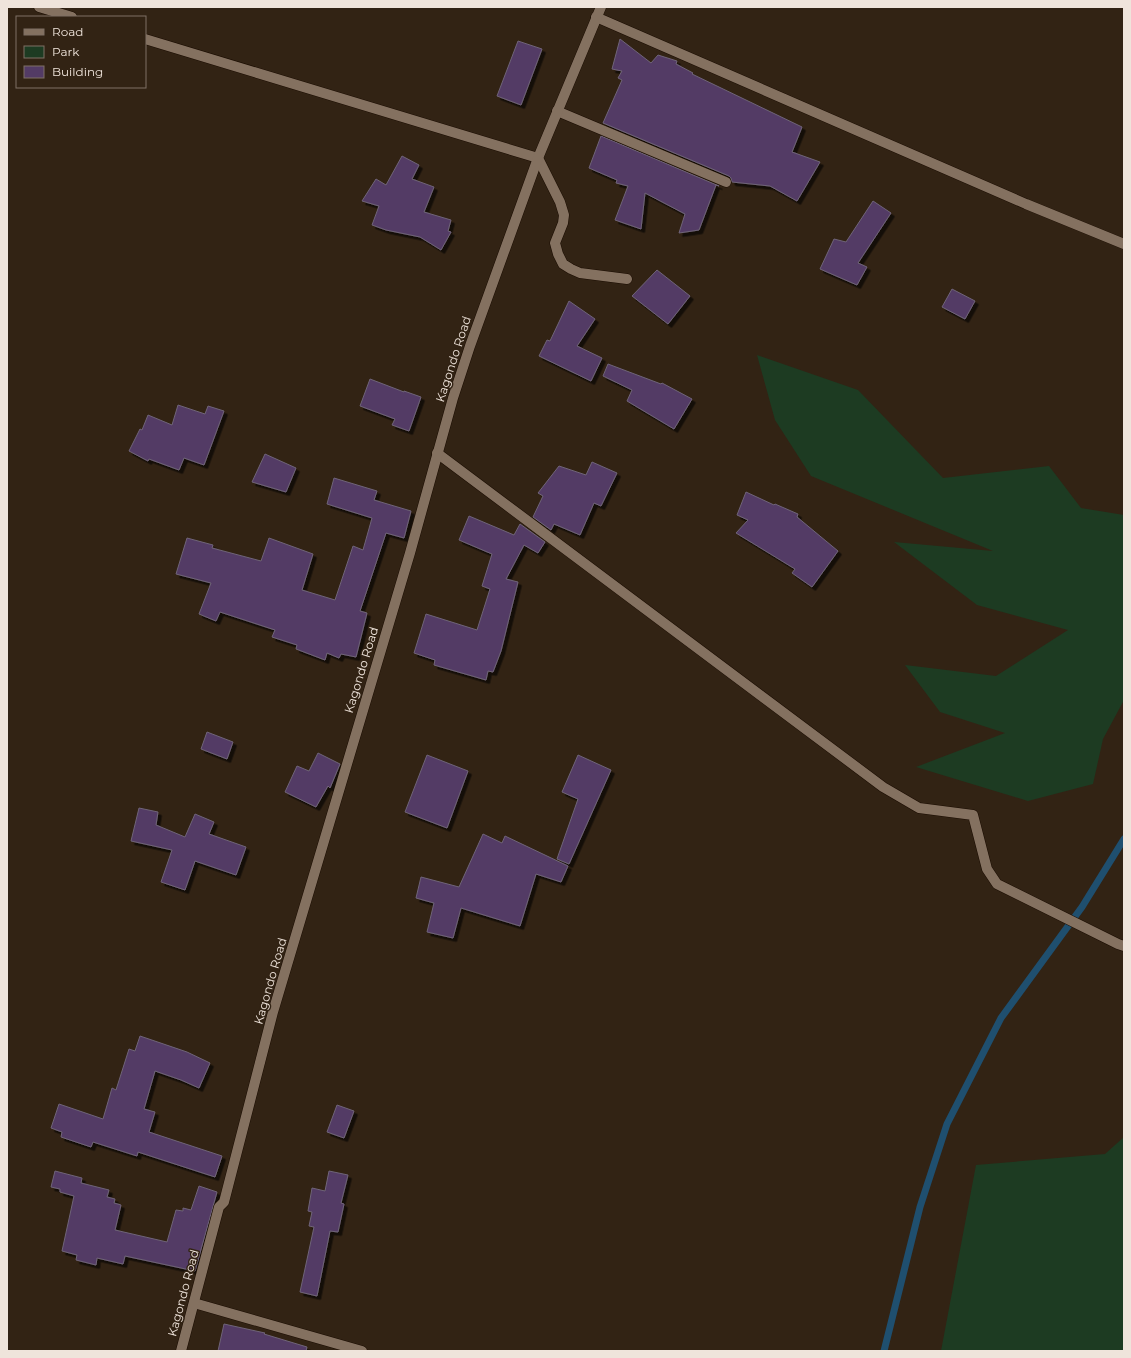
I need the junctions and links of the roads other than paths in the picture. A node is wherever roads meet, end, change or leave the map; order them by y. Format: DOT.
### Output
graph roads {
  1 [pos="39,7"];
  2 [pos="600,7"];
  3 [pos="69,16"];
  4 [pos="596,17"];
  5 [pos="146,39"];
  6 [pos="558,111"];
  7 [pos="538,158"];
  8 [pos="726,182"];
  9 [pos="1124,244"];
  10 [pos="627,279"];
  11 [pos="437,453"];
  12 [pos="1124,946"];
  13 [pos="194,1303"];
  14 [pos="181,1351"];
  15 [pos="362,1351"];
  1 -- 3 [label="street"];
  2 -- 4 [label="street, Kagondo Road"];
  4 -- 6 [label="street, Kagondo Road"];
  4 -- 9 [label="street"];
  5 -- 7 [label="street"];
  6 -- 7 [label="street, Kagondo Road"];
  6 -- 8 [label="street"];
  7 -- 10 [label="street"];
  7 -- 11 [label="street, Kagondo Road"];
  11 -- 12 [label="street"];
  11 -- 13 [label="street, Kagondo Road"];
  13 -- 14 [label="street, Kagondo Road"];
  13 -- 15 [label="street"];
}
